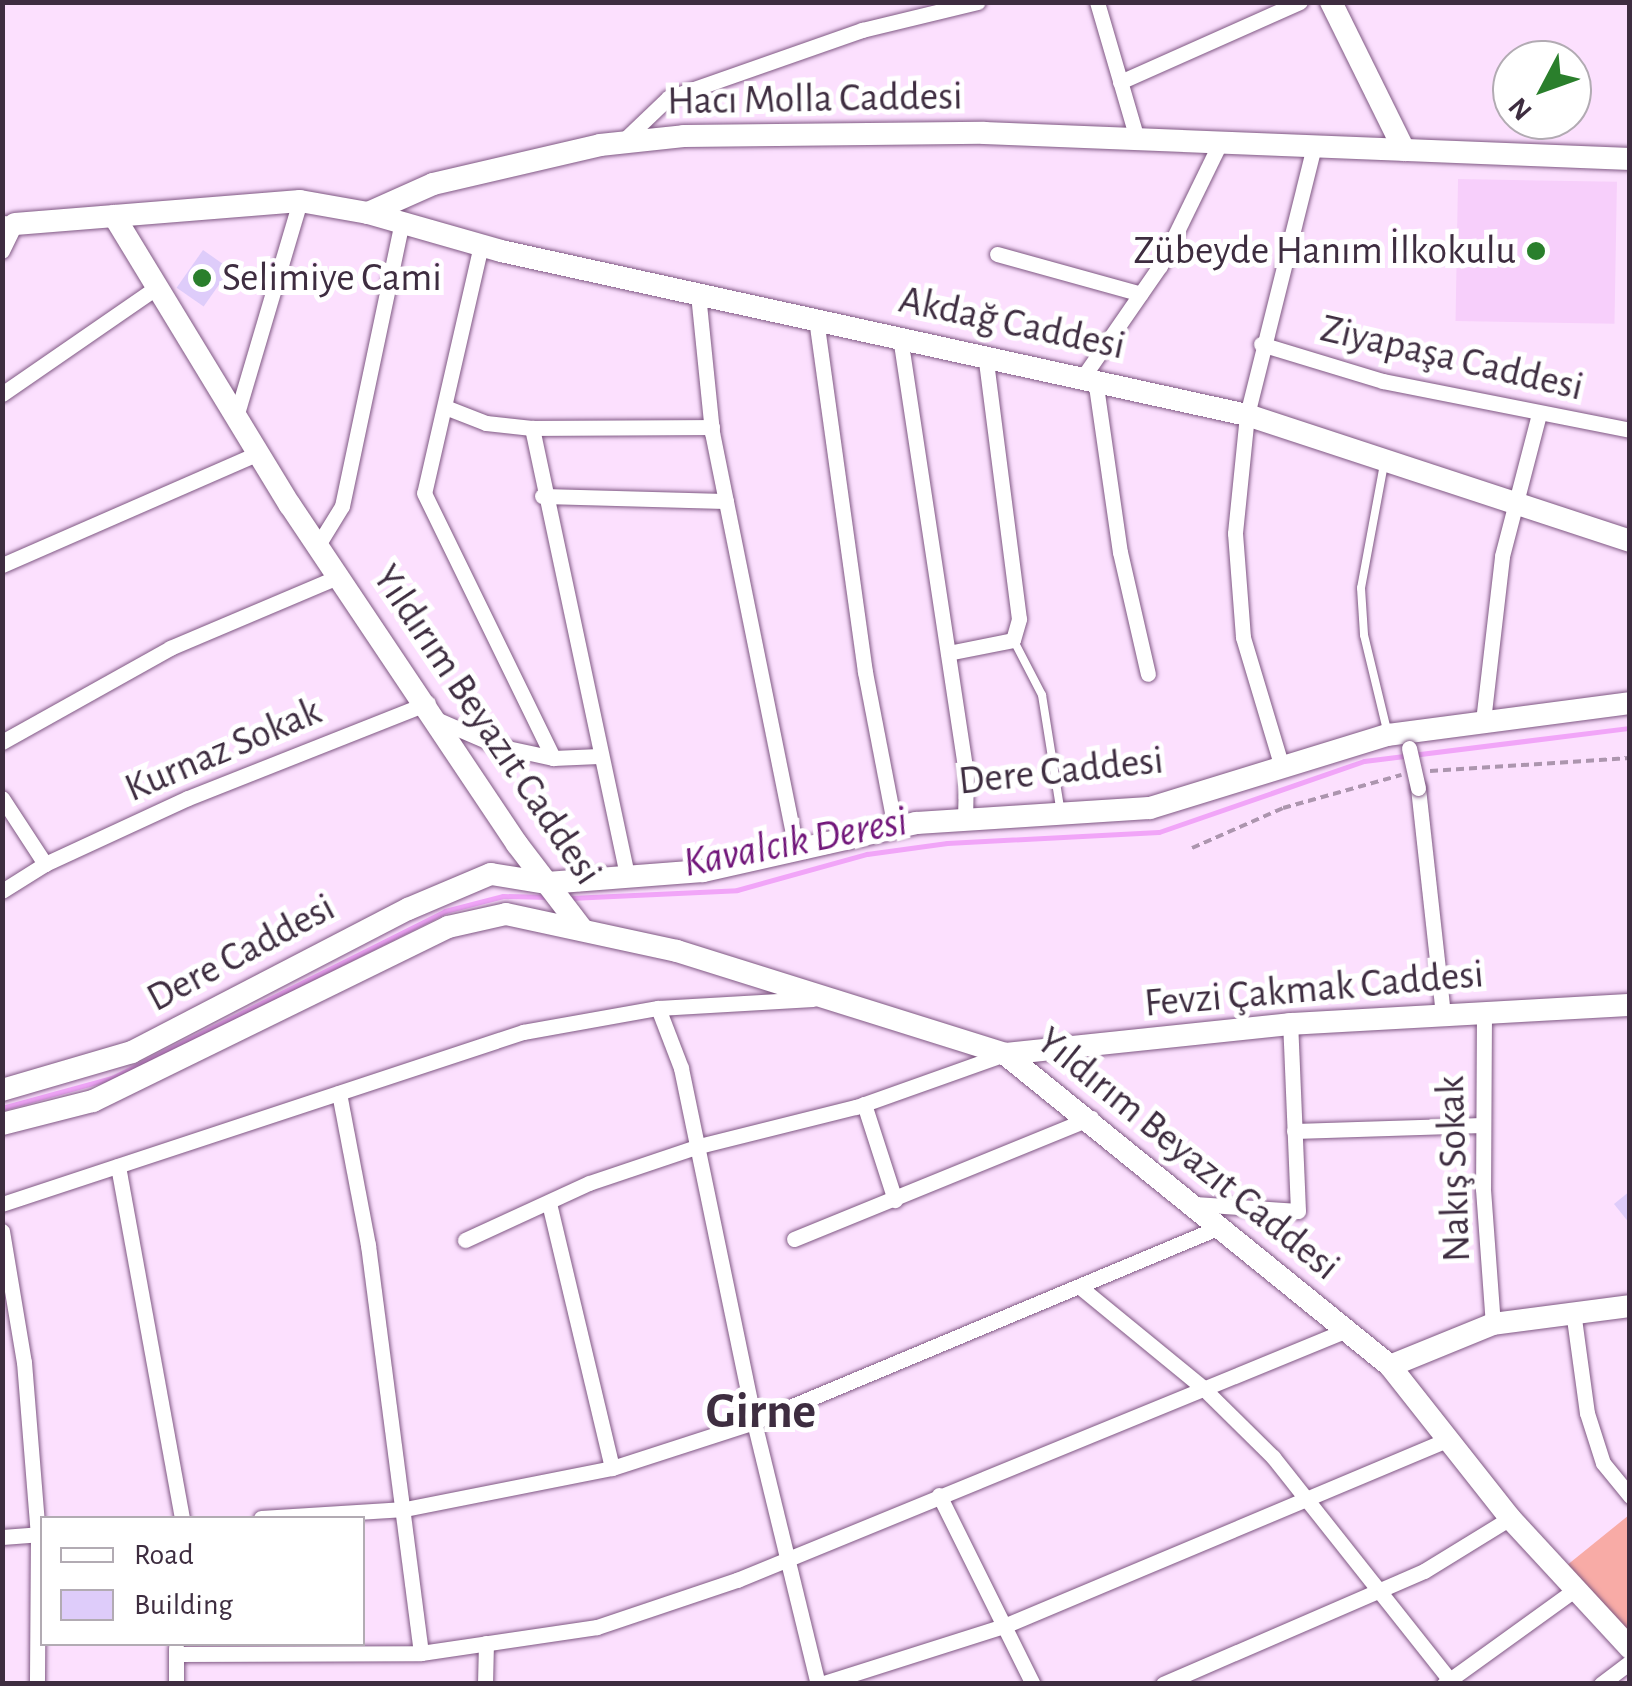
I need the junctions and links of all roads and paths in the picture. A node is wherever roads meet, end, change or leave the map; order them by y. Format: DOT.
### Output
graph roads {
  1 [pos="978,2"];
  2 [pos="1097,2"];
  3 [pos="1300,2"];
  4 [pos="1331,2"];
  5 [pos="1120,82"];
  6 [pos="1137,140"];
  7 [pos="622,142"];
  8 [pos="1220,143"];
  9 [pos="1314,146"];
  10 [pos="1404,150"];
  11 [pos="1630,160"];
  12 [pos="300,201"];
  13 [pos="368,212"];
  14 [pos="114,216"];
  15 [pos="402,221"];
  16 [pos="9,224"];
  17 [pos="480,245"];
  18 [pos="2,252"];
  19 [pos="997,254"];
  20 [pos="157,287"];
  21 [pos="698,294"];
  22 [pos="1141,294"];
  23 [pos="816,319"];
  24 [pos="900,337"];
  25 [pos="1261,344"];
  26 [pos="985,355"];
  27 [pos="1089,378"];
  28 [pos="2,394"];
  29 [pos="445,407"];
  30 [pos="1538,414"];
  31 [pos="1246,415"];
  32 [pos="236,417"];
  33 [pos="712,427"];
  34 [pos="532,428"];
  35 [pos="1630,430"];
  36 [pos="258,452"];
  37 [pos="1385,460"];
  38 [pos="542,496"];
  39 [pos="726,501"];
  40 [pos="1516,503"];
  41 [pos="1630,541"];
  42 [pos="318,546"];
  43 [pos="2,565"];
  44 [pos="340,576"];
  45 [pos="1013,640"];
  46 [pos="948,653"];
  47 [pos="1148,674"];
  48 [pos="1630,702"];
  49 [pos="433,711"];
  50 [pos="1484,722"];
  51 [pos="1402,738"];
  52 [pos="2,742"];
  53 [pos="599,756"];
  54 [pos="554,758"];
  55 [pos="1281,764"];
  56 [pos="2,798"];
  57 [pos="1061,818"];
  58 [pos="966,820"];
  59 [pos="895,828"];
  60 [pos="796,850"];
  61 [pos="45,864"];
  62 [pos="628,878"];
  63 [pos="547,884"];
  64 [pos="2,891"];
  65 [pos="582,929"];
  66 [pos="827,998"];
  67 [pos="1630,1004"];
  68 [pos="658,1008"];
  69 [pos="1484,1012"];
  70 [pos="1443,1015"];
  71 [pos="1290,1024"];
  72 [pos="136,1050"];
  73 [pos="1005,1054"];
  74 [pos="146,1078"];
  75 [pos="2,1090"];
  76 [pos="339,1093"];
  77 [pos="864,1104"];
  78 [pos="1091,1118"];
  79 [pos="2,1124"];
  80 [pos="1483,1125"];
  81 [pos="1294,1132"];
  82 [pos="699,1146"];
  83 [pos="118,1166"];
  84 [pos="895,1200"];
  85 [pos="549,1203"];
  86 [pos="2,1204"];
  87 [pos="1195,1204"];
  88 [pos="1222,1226"];
  89 [pos="2,1231"];
  90 [pos="794,1239"];
  91 [pos="465,1240"];
  92 [pos="1080,1287"];
  93 [pos="1630,1306"];
  94 [pos="1573,1311"];
  95 [pos="1493,1324"];
  96 [pos="1346,1330"];
  97 [pos="1390,1366"];
  98 [pos="1202,1387"];
  99 [pos="754,1422"];
  100 [pos="1448,1439"];
  101 [pos="612,1468"];
  102 [pos="939,1496"];
  103 [pos="1630,1496"];
  104 [pos="1308,1502"];
  105 [pos="405,1509"];
  106 [pos="182,1516"];
  107 [pos="293,1516"];
  108 [pos="1510,1518"];
  109 [pos="40,1534"];
  110 [pos="2,1537"];
  111 [pos="788,1559"];
  112 [pos="1573,1590"];
  113 [pos="1376,1592"];
  114 [pos="1004,1626"];
  115 [pos="486,1643"];
  116 [pos="1630,1648"];
  117 [pos="176,1649"];
  118 [pos="421,1653"];
  119 [pos="1630,1662"];
  120 [pos="1449,1682"];
  121 [pos="37,1684"];
  122 [pos="176,1684"];
  123 [pos="485,1684"];
  124 [pos="819,1684"];
  125 [pos="1032,1684"];
  126 [pos="1163,1684"];
  127 [pos="1601,1684"];
  1 -- 7 [label="street"];
  2 -- 5 [label="street"];
  3 -- 5 [label="street"];
  4 -- 10 [label="street"];
  5 -- 6 [label="street"];
  6 -- 7 [label="street, Hacı Molla Caddesi"];
  6 -- 8 [label="street, Hacı Molla Caddesi"];
  7 -- 13 [label="street, Hacı Molla Caddesi"];
  8 -- 9 [label="street, Hacı Molla Caddesi"];
  8 -- 22 [label="street"];
  9 -- 10 [label="street, Hacı Molla Caddesi"];
  9 -- 25 [label="street"];
  10 -- 11 [label="street, Hacı Molla Caddesi"];
  12 -- 13 [label="street"];
  12 -- 14 [label="street"];
  12 -- 32 [label="street"];
  13 -- 15 [label="street, Akdağ Caddesi"];
  14 -- 16 [label="street"];
  14 -- 20 [label="street, Yıldırım Beyazıt Caddesi"];
  15 -- 17 [label="street, Akdağ Caddesi"];
  15 -- 42 [label="street"];
  16 -- 18 [label="street"];
  17 -- 21 [label="street, Akdağ Caddesi"];
  17 -- 29 [label="street"];
  19 -- 22 [label="street"];
  20 -- 28 [label="street"];
  20 -- 32 [label="street, Yıldırım Beyazıt Caddesi"];
  21 -- 23 [label="street, Akdağ Caddesi"];
  21 -- 33 [label="street"];
  22 -- 27 [label="street"];
  23 -- 24 [label="street, Akdağ Caddesi"];
  23 -- 59 [label="street"];
  24 -- 26 [label="street, Akdağ Caddesi"];
  24 -- 46 [label="street"];
  25 -- 30 [label="street, Ziyapaşa Caddesi"];
  25 -- 31 [label="street"];
  26 -- 27 [label="street, Akdağ Caddesi"];
  26 -- 45 [label="street"];
  27 -- 31 [label="street, Akdağ Caddesi"];
  27 -- 47 [label="street"];
  29 -- 34 [label="street"];
  29 -- 54 [label="street"];
  30 -- 35 [label="street, Ziyapaşa Caddesi"];
  30 -- 40 [label="street"];
  31 -- 37 [label="street, Akdağ Caddesi"];
  31 -- 55 [label="street"];
  32 -- 36 [label="street, Yıldırım Beyazıt Caddesi"];
  33 -- 34 [label="street"];
  33 -- 39 [label="street"];
  34 -- 38 [label="street"];
  36 -- 42 [label="street, Yıldırım Beyazıt Caddesi"];
  36 -- 43 [label="street"];
  37 -- 40 [label="street, Akdağ Caddesi"];
  37 -- 51 [label="lane"];
  38 -- 39 [label="street"];
  38 -- 53 [label="street"];
  39 -- 60 [label="street"];
  40 -- 41 [label="street, Akdağ Caddesi"];
  40 -- 50 [label="street"];
  42 -- 44 [label="street, Yıldırım Beyazıt Caddesi"];
  44 -- 49 [label="street, Yıldırım Beyazıt Caddesi"];
  44 -- 52 [label="street"];
  45 -- 46 [label="street"];
  45 -- 57 [label="lane"];
  46 -- 58 [label="street"];
  48 -- 50 [label="street, Dere Caddesi"];
  49 -- 54 [label="street"];
  49 -- 61 [label="street, Kurnaz Sokak"];
  49 -- 63 [label="street, Yıldırım Beyazıt Caddesi"];
  50 -- 51 [label="street, Dere Caddesi"];
  51 -- 55 [label="street, Dere Caddesi"];
  51 -- 70 [label="street, bridge"];
  53 -- 54 [label="street"];
  53 -- 62 [label="street"];
  55 -- 57 [label="street, Dere Caddesi"];
  56 -- 61 [label="street"];
  57 -- 58 [label="street, Dere Caddesi"];
  58 -- 59 [label="street, Dere Caddesi"];
  59 -- 60 [label="street, Dere Caddesi"];
  60 -- 62 [label="street, Dere Caddesi"];
  61 -- 64 [label="street, Kurnaz Sokak"];
  62 -- 63 [label="street, Dere Caddesi"];
  63 -- 65 [label="street, Yıldırım Beyazıt Caddesi"];
  63 -- 72 [label="street, Dere Caddesi"];
  65 -- 66 [label="street, Yıldırım Beyazıt Caddesi"];
  65 -- 74 [label="street, Dere Caddesi"];
  66 -- 68 [label="street"];
  66 -- 73 [label="street, Yıldırım Beyazıt Caddesi"];
  67 -- 69 [label="street, Fevzi Çakmak Caddesi"];
  68 -- 76 [label="street"];
  68 -- 82 [label="street"];
  69 -- 70 [label="street, Fevzi Çakmak Caddesi"];
  69 -- 80 [label="street, Nakış Sokak"];
  70 -- 71 [label="street, Fevzi Çakmak Caddesi"];
  71 -- 73 [label="street, Fevzi Çakmak Caddesi"];
  71 -- 81 [label="street"];
  72 -- 74 [label="street"];
  72 -- 75 [label="street, Dere Caddesi"];
  73 -- 77 [label="street"];
  73 -- 78 [label="street, Yıldırım Beyazıt Caddesi"];
  74 -- 79 [label="street, Dere Caddesi"];
  76 -- 83 [label="street"];
  76 -- 105 [label="street"];
  77 -- 82 [label="street"];
  77 -- 84 [label="street"];
  78 -- 84 [label="street"];
  78 -- 87 [label="street, Yıldırım Beyazıt Caddesi"];
  80 -- 81 [label="street"];
  80 -- 95 [label="street, Nakış Sokak"];
  81 -- 87 [label="street"];
  82 -- 85 [label="street"];
  82 -- 99 [label="street"];
  83 -- 86 [label="street"];
  83 -- 106 [label="street"];
  84 -- 90 [label="street"];
  85 -- 91 [label="street"];
  85 -- 101 [label="street"];
  87 -- 88 [label="street, Yıldırım Beyazıt Caddesi"];
  88 -- 92 [label="street"];
  88 -- 96 [label="street, Yıldırım Beyazıt Caddesi"];
  89 -- 109 [label="street"];
  92 -- 98 [label="street"];
  92 -- 99 [label="street"];
  93 -- 94 [label="street"];
  94 -- 95 [label="street"];
  94 -- 103 [label="street"];
  95 -- 97 [label="street"];
  96 -- 97 [label="street, Yıldırım Beyazıt Caddesi"];
  96 -- 98 [label="street"];
  97 -- 100 [label="street, Yıldırım Beyazıt Caddesi"];
  98 -- 102 [label="street"];
  98 -- 104 [label="street"];
  99 -- 101 [label="street"];
  99 -- 111 [label="street"];
  100 -- 104 [label="street"];
  100 -- 108 [label="street, Yıldırım Beyazıt Caddesi"];
  101 -- 105 [label="street"];
  102 -- 111 [label="street"];
  102 -- 114 [label="street"];
  104 -- 113 [label="street"];
  104 -- 114 [label="street"];
  105 -- 107 [label="street"];
  105 -- 118 [label="street"];
  108 -- 112 [label="street, Yıldırım Beyazıt Caddesi"];
  108 -- 113 [label="street"];
  109 -- 110 [label="street"];
  109 -- 121 [label="street"];
  111 -- 115 [label="street"];
  111 -- 124 [label="street"];
  112 -- 116 [label="street, Yıldırım Beyazıt Caddesi"];
  112 -- 120 [label="street"];
  113 -- 120 [label="street"];
  113 -- 126 [label="street"];
  114 -- 124 [label="street"];
  114 -- 125 [label="street"];
  115 -- 118 [label="street"];
  115 -- 123 [label="street"];
  117 -- 118 [label="street"];
  117 -- 122 [label="street"];
  119 -- 127 [label="street"];
}
